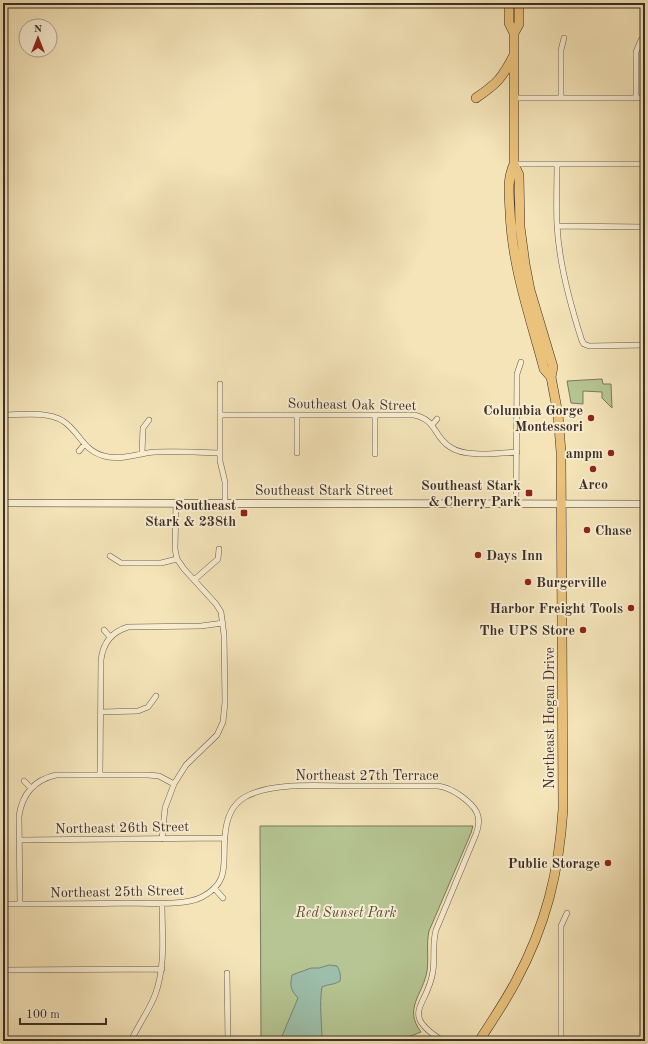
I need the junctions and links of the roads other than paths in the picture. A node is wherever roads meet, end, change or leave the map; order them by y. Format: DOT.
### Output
graph roads {
  1 [pos="509,3"];
  2 [pos="519,3"];
  3 [pos="514,33"];
  4 [pos="564,38"];
  5 [pos="641,40"];
  6 [pos="514,54"];
  7 [pos="476,98"];
  8 [pos="514,98"];
  9 [pos="561,98"];
  10 [pos="636,98"];
  11 [pos="645,98"];
  12 [pos="514,164"];
  13 [pos="557,164"];
  14 [pos="645,166"];
  15 [pos="557,226"];
  16 [pos="645,227"];
  17 [pos="645,345"];
  18 [pos="521,362"];
  19 [pos="220,384"];
  20 [pos="3,415"];
  21 [pos="220,415"];
  22 [pos="297,415"];
  23 [pos="375,415"];
  24 [pos="437,419"];
  25 [pos="149,420"];
  26 [pos="432,425"];
  27 [pos="84,445"];
  28 [pos="79,451"];
  29 [pos="517,452"];
  30 [pos="142,453"];
  31 [pos="220,453"];
  32 [pos="297,453"];
  33 [pos="375,454"];
  34 [pos="3,503"];
  35 [pos="176,503"];
  36 [pos="225,503"];
  37 [pos="516,503"];
  38 [pos="562,504"];
  39 [pos="645,504"];
  40 [pos="219,549"];
  41 [pos="110,556"];
  42 [pos="177,559"];
  43 [pos="194,580"];
  44 [pos="223,622"];
  45 [pos="104,630"];
  46 [pos="110,636"];
  47 [pos="156,696"];
  48 [pos="101,712"];
  49 [pos="100,775"];
  50 [pos="24,781"];
  51 [pos="174,784"];
  52 [pos="31,788"];
  53 [pos="225,838"];
  54 [pos="162,839"];
  55 [pos="20,840"];
  56 [pos="214,888"];
  57 [pos="223,898"];
  58 [pos="162,903"];
  59 [pos="3,904"];
  60 [pos="20,904"];
  61 [pos="567,913"];
  62 [pos="3,970"];
  63 [pos="162,970"];
  64 [pos="227,973"];
  65 [pos="131,1041"];
  66 [pos="228,1041"];
  67 [pos="443,1041"];
  68 [pos="480,1041"];
  69 [pos="561,1041"];
  1 -- 3 [label="highway, Northeast Hogan Drive"];
  2 -- 3 [label="highway, Northeast Hogan Drive"];
  3 -- 6 [label="highway, Northeast Hogan Drive"];
  4 -- 9 [label="street"];
  5 -- 10 [label="street"];
  6 -- 7 [label="highway"];
  6 -- 8 [label="highway, Northeast Hogan Drive"];
  8 -- 9 [label="street"];
  8 -- 12 [label="highway, Northeast Hogan Drive"];
  9 -- 10 [label="street"];
  10 -- 11 [label="street"];
  12 -- 13 [label="street"];
  12 -- 38 [label="highway, Northeast Hogan Drive"];
  13 -- 14 [label="street"];
  13 -- 15 [label="street"];
  15 -- 16 [label="street"];
  15 -- 17 [label="street"];
  18 -- 29 [label="street"];
  19 -- 21 [label="street"];
  20 -- 27 [label="street"];
  21 -- 22 [label="street, Southeast Oak Street"];
  21 -- 31 [label="street"];
  22 -- 23 [label="street, Southeast Oak Street"];
  22 -- 32 [label="street"];
  23 -- 26 [label="street, Southeast Oak Street"];
  23 -- 33 [label="street"];
  24 -- 26 [label="street"];
  25 -- 30 [label="street"];
  26 -- 29 [label="street, Southeast Oak Street"];
  27 -- 28 [label="street"];
  27 -- 30 [label="street"];
  29 -- 37 [label="street"];
  30 -- 31 [label="street"];
  31 -- 36 [label="street"];
  34 -- 35 [label="main road, Southeast Stark Street"];
  35 -- 36 [label="main road, Southeast Stark Street"];
  35 -- 42 [label="street"];
  36 -- 37 [label="main road, Southeast Stark Street"];
  37 -- 38 [label="main road, Southeast Stark Street"];
  38 -- 39 [label="main road, Southeast Stark Street"];
  38 -- 68 [label="highway, Northeast Hogan Drive"];
  40 -- 43 [label="street"];
  41 -- 42 [label="street"];
  42 -- 43 [label="street"];
  43 -- 44 [label="street"];
  44 -- 46 [label="street"];
  44 -- 51 [label="street"];
  45 -- 46 [label="street"];
  46 -- 48 [label="street"];
  47 -- 48 [label="street"];
  48 -- 49 [label="street"];
  49 -- 51 [label="street"];
  49 -- 52 [label="street"];
  50 -- 52 [label="street"];
  51 -- 54 [label="street"];
  52 -- 55 [label="street"];
  53 -- 54 [label="street, Northeast 26th Street"];
  53 -- 56 [label="street, Northeast 27th Terrace"];
  53 -- 67 [label="street, Northeast 27th Terrace"];
  54 -- 55 [label="street, Northeast 26th Street"];
  55 -- 60 [label="street"];
  56 -- 57 [label="street"];
  56 -- 58 [label="street, Northeast 25th Street"];
  58 -- 60 [label="street, Northeast 25th Street"];
  58 -- 63 [label="street"];
  59 -- 60 [label="street, Northeast 25th Street"];
  61 -- 69 [label="street"];
  62 -- 63 [label="street"];
  63 -- 65 [label="street"];
  64 -- 66 [label="street"];
}
